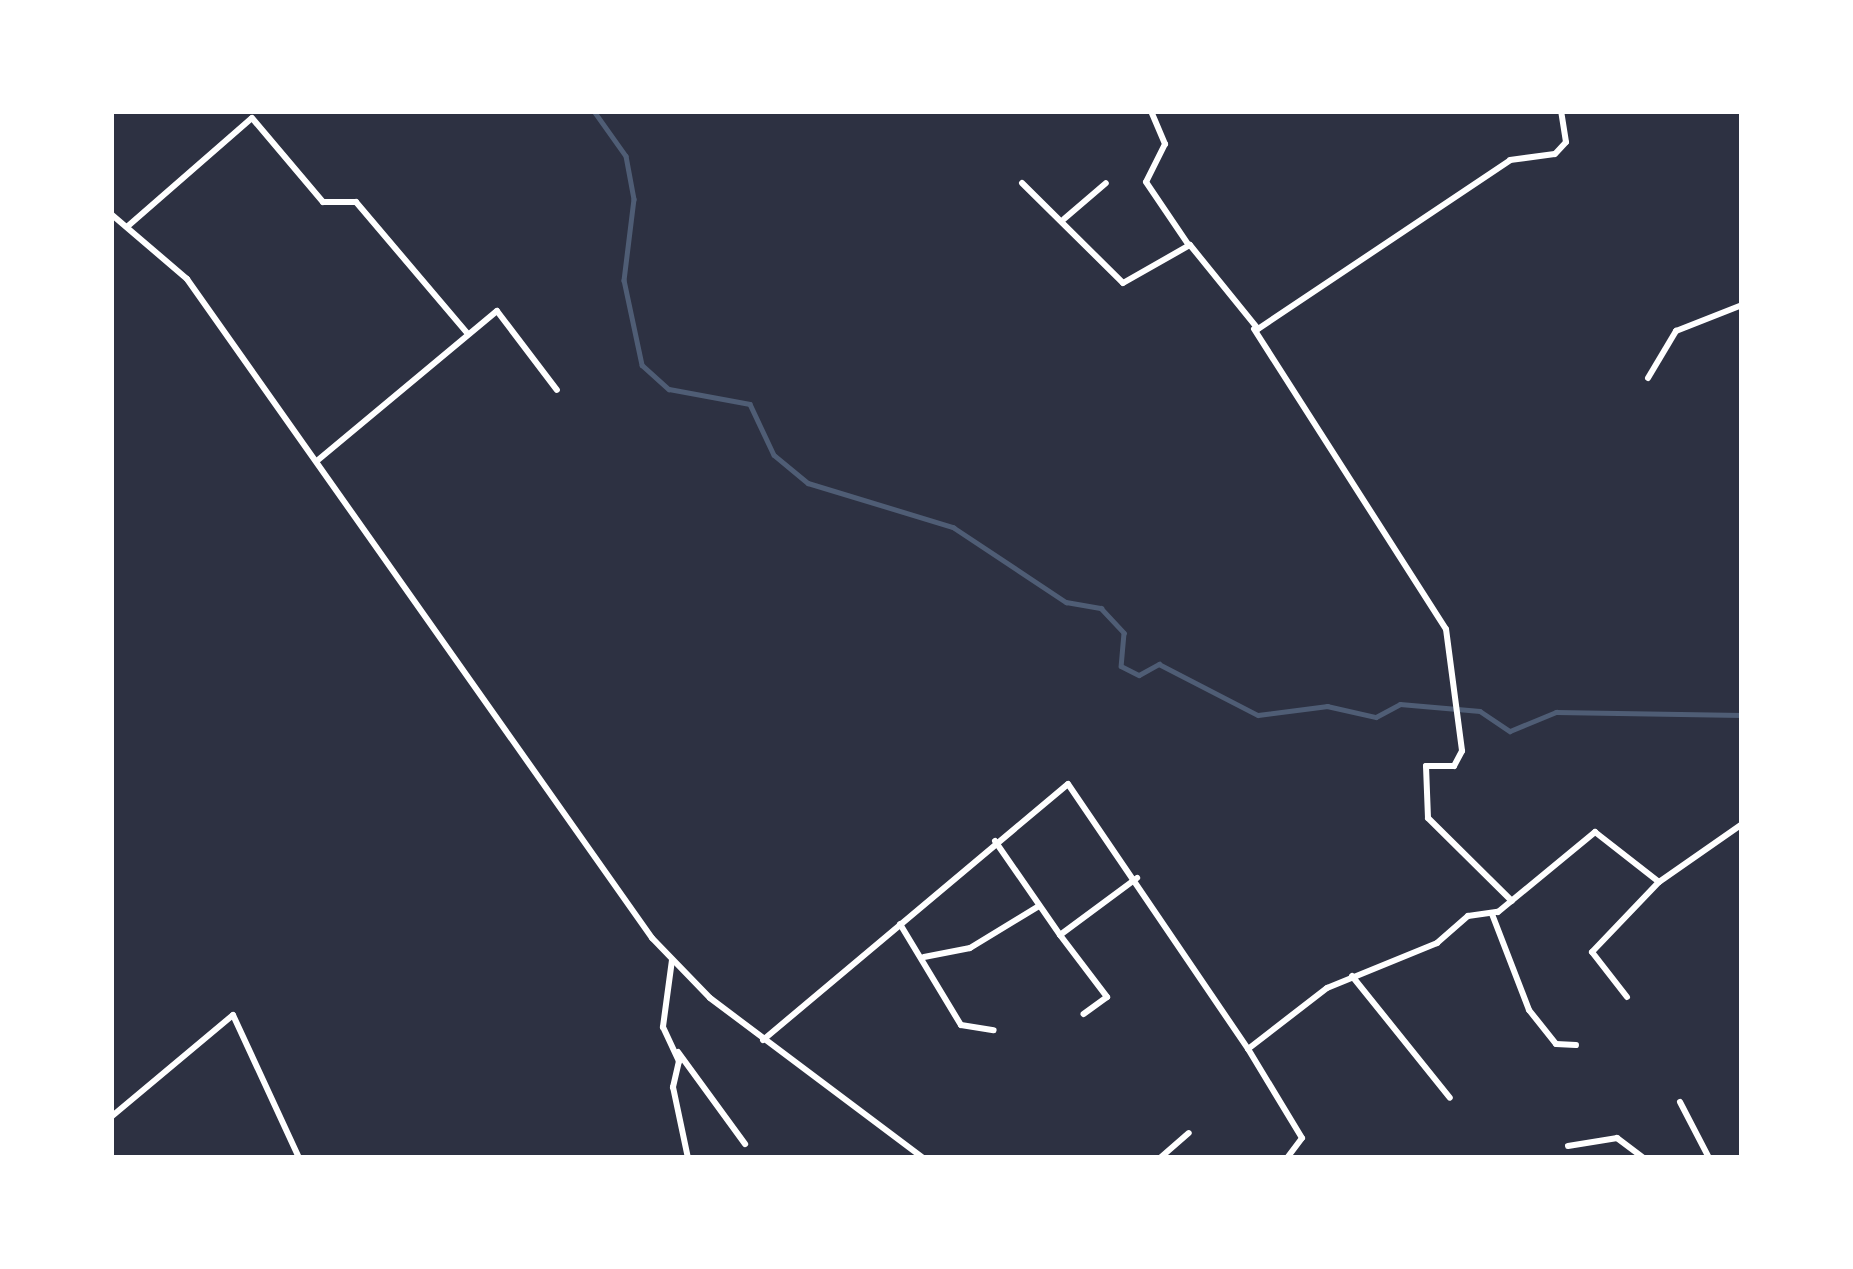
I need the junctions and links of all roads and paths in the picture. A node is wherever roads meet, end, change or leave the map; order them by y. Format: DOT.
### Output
graph roads {
  1 [pos="1151,111"];
  2 [pos="1562,111"];
  3 [pos="253,114"];
  4 [pos="1022,183"];
  5 [pos="1106,183"];
  6 [pos="111,214"];
  7 [pos="1064,220"];
  8 [pos="128,226"];
  9 [pos="1188,244"];
  10 [pos="1742,305"];
  11 [pos="1254,329"];
  12 [pos="467,333"];
  13 [pos="1648,378"];
  14 [pos="557,390"];
  15 [pos="318,460"];
  16 [pos="1742,824"];
  17 [pos="995,841"];
  18 [pos="1137,878"];
  19 [pos="1659,882"];
  20 [pos="1512,901"];
  21 [pos="1039,906"];
  22 [pos="1492,914"];
  23 [pos="900,924"];
  24 [pos="1060,935"];
  25 [pos="673,956"];
  26 [pos="924,957"];
  27 [pos="1352,976"];
  28 [pos="1627,997"];
  29 [pos="1084,1014"];
  30 [pos="994,1030"];
  31 [pos="764,1039"];
  32 [pos="1576,1045"];
  33 [pos="676,1049"];
  34 [pos="1248,1049"];
  35 [pos="1450,1098"];
  36 [pos="1680,1102"];
  37 [pos="111,1117"];
  38 [pos="1189,1133"];
  39 [pos="745,1144"];
  40 [pos="1568,1146"];
  41 [pos="299,1158"];
  42 [pos="688,1158"];
  43 [pos="922,1158"];
  44 [pos="1160,1158"];
  45 [pos="1287,1158"];
  46 [pos="1499,1158"];
  47 [pos="1516,1158"];
  48 [pos="1644,1158"];
  49 [pos="1709,1158"];
  1 -- 9 [label="street"];
  2 -- 11 [label="street"];
  3 -- 8 [label="street"];
  3 -- 12 [label="street"];
  4 -- 7 [label="street"];
  5 -- 7 [label="street"];
  6 -- 8 [label="street"];
  7 -- 9 [label="street"];
  8 -- 15 [label="street"];
  9 -- 11 [label="street"];
  10 -- 13 [label="street"];
  11 -- 20 [label="street"];
  12 -- 14 [label="street"];
  12 -- 15 [label="street"];
  15 -- 25 [label="street"];
  16 -- 19 [label="street"];
  17 -- 18 [label="street"];
  17 -- 21 [label="street"];
  17 -- 23 [label="street"];
  18 -- 24 [label="street"];
  18 -- 34 [label="street"];
  19 -- 20 [label="street"];
  19 -- 28 [label="street"];
  20 -- 22 [label="street"];
  21 -- 24 [label="street"];
  21 -- 26 [label="street"];
  22 -- 27 [label="street"];
  22 -- 32 [label="street"];
  23 -- 26 [label="street"];
  23 -- 31 [label="street"];
  24 -- 29 [label="street"];
  25 -- 31 [label="street"];
  25 -- 33 [label="street"];
  26 -- 30 [label="street"];
  27 -- 34 [label="street"];
  27 -- 35 [label="street"];
  31 -- 43 [label="street"];
  33 -- 39 [label="street"];
  33 -- 42 [label="street"];
  34 -- 45 [label="street"];
  36 -- 49 [label="street"];
  37 -- 41 [label="street"];
  38 -- 44 [label="street"];
  40 -- 48 [label="street"];
  46 -- 47 [label="street"];
}
